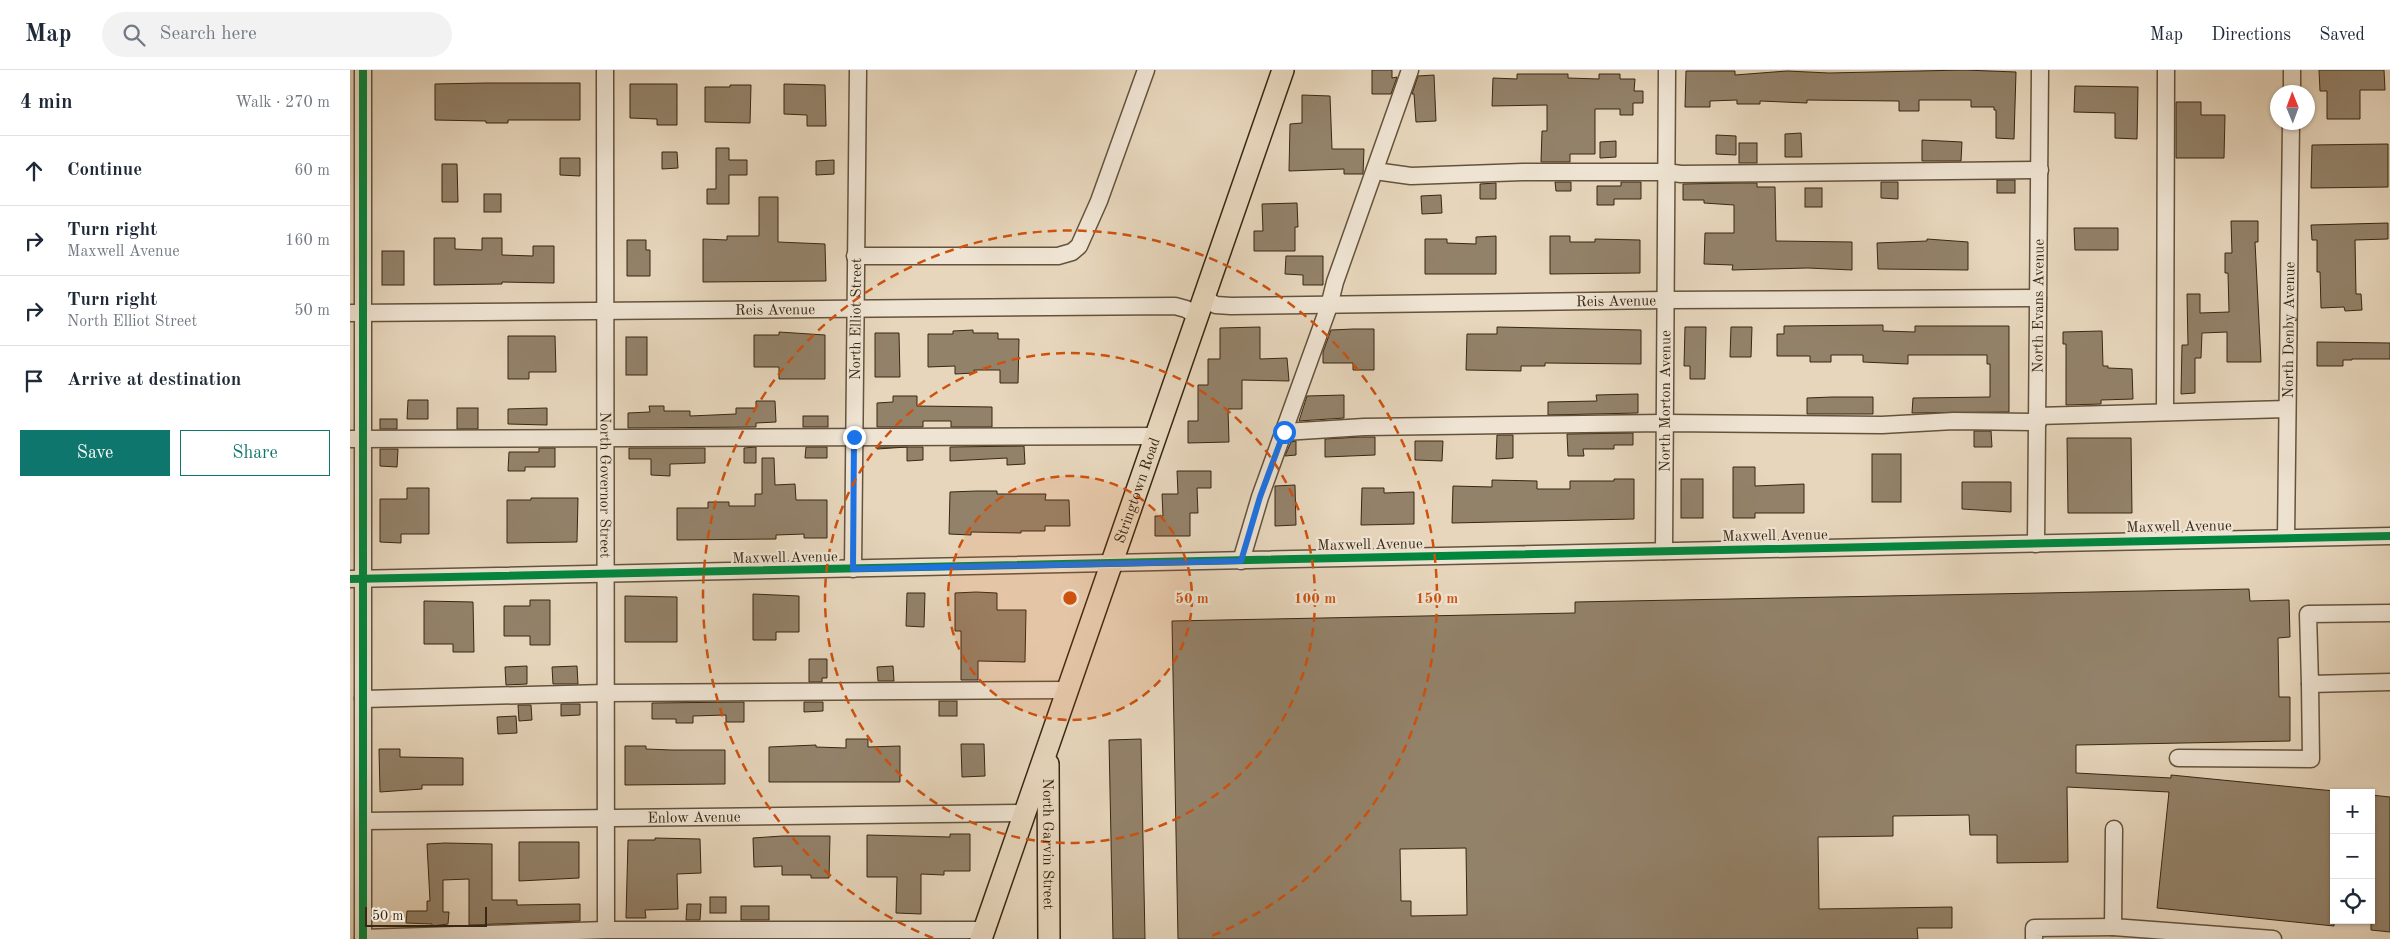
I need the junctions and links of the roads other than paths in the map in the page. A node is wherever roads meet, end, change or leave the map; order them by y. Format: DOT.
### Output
graph roads {
  1 [pos="363,70"];
  2 [pos="604,70"];
  3 [pos="858,70"];
  4 [pos="1146,70"];
  5 [pos="1283,70"];
  6 [pos="1410,70"];
  7 [pos="1667,70"];
  8 [pos="2040,70"];
  9 [pos="2166,70"];
  10 [pos="2292,70"];
  11 [pos="2292,85"];
  12 [pos="2291,130"];
  13 [pos="2040,170"];
  14 [pos="1375,171"];
  15 [pos="1666,172"];
  16 [pos="855,256"];
  17 [pos="1207,289"];
  18 [pos="2038,298"];
  19 [pos="1665,300"];
  20 [pos="1329,306"];
  21 [pos="855,309"];
  22 [pos="605,311"];
  23 [pos="356,313"];
  24 [pos="1197,316"];
  25 [pos="2287,409"];
  26 [pos="2165,412"];
  27 [pos="2038,419"];
  28 [pos="1664,423"];
  29 [pos="1284,432"];
  30 [pos="1156,436"];
  31 [pos="854,437"];
  32 [pos="605,438"];
  33 [pos="356,439"];
  34 [pos="2390,536"];
  35 [pos="2286,538"];
  36 [pos="2036,544"];
  37 [pos="1664,551"];
  38 [pos="1241,561"];
  39 [pos="1112,564"];
  40 [pos="853,569"];
  41 [pos="606,574"];
  42 [pos="356,579"];
  43 [pos="2390,613"];
  44 [pos="2390,682"];
  45 [pos="2310,684"];
  46 [pos="1068,690"];
  47 [pos="606,693"];
  48 [pos="363,699"];
  49 [pos="1048,749"];
  50 [pos="2178,758"];
  51 [pos="1025,813"];
  52 [pos="606,818"];
  53 [pos="364,821"];
  54 [pos="2114,828"];
  55 [pos="2113,927"];
  56 [pos="606,930"];
  57 [pos="983,934"];
  58 [pos="363,938"];
  59 [pos="1049,939"];
  60 [pos="2034,939"];
  61 [pos="2273,939"];
  1 -- 23 [label="street"];
  2 -- 22 [label="street, North Governor Street"];
  3 -- 16 [label="street, North Elliot Street"];
  4 -- 16 [label="street"];
  5 -- 17 [label="main road, Stringtown Road"];
  6 -- 14 [label="street"];
  7 -- 15 [label="street, North Morton Avenue"];
  8 -- 13 [label="street, North Evans Avenue"];
  9 -- 26 [label="street"];
  10 -- 11 [label="street"];
  12 -- 25 [label="street, North Denby Avenue"];
  13 -- 15 [label="street"];
  13 -- 18 [label="street, North Evans Avenue"];
  14 -- 15 [label="street"];
  14 -- 20 [label="street"];
  15 -- 19 [label="street, North Morton Avenue"];
  16 -- 21 [label="street, North Elliot Street"];
  17 -- 20 [label="street, Reis Avenue"];
  17 -- 24 [label="main road, Stringtown Road"];
  18 -- 19 [label="street, Reis Avenue"];
  18 -- 27 [label="street, North Evans Avenue"];
  19 -- 20 [label="street, Reis Avenue"];
  19 -- 28 [label="street, North Morton Avenue"];
  20 -- 29 [label="street"];
  21 -- 22 [label="street, Reis Avenue"];
  21 -- 24 [label="street, Reis Avenue"];
  21 -- 31 [label="street, North Elliot Street"];
  22 -- 23 [label="street, Reis Avenue"];
  22 -- 32 [label="street, North Governor Street"];
  23 -- 33 [label="street"];
  24 -- 30 [label="main road, Stringtown Road"];
  25 -- 26 [label="street"];
  25 -- 35 [label="street, North Denby Avenue"];
  26 -- 27 [label="street"];
  27 -- 28 [label="street"];
  27 -- 36 [label="street, North Evans Avenue"];
  28 -- 29 [label="street"];
  28 -- 37 [label="street, North Morton Avenue"];
  29 -- 38 [label="street"];
  30 -- 31 [label="street"];
  30 -- 39 [label="main road, Stringtown Road"];
  31 -- 32 [label="street"];
  31 -- 40 [label="street, North Elliot Street"];
  32 -- 33 [label="street"];
  32 -- 41 [label="street, North Governor Street"];
  33 -- 42 [label="street"];
  34 -- 35 [label="street, Maxwell Avenue"];
  35 -- 36 [label="street, Maxwell Avenue"];
  36 -- 37 [label="street, Maxwell Avenue"];
  37 -- 38 [label="street, Maxwell Avenue"];
  38 -- 39 [label="street, Maxwell Avenue"];
  39 -- 40 [label="street, Maxwell Avenue"];
  39 -- 46 [label="main road, Stringtown Road"];
  40 -- 41 [label="street, Maxwell Avenue"];
  41 -- 42 [label="street, Maxwell Avenue"];
  41 -- 47 [label="street, North Governor Street"];
  42 -- 48 [label="street"];
  43 -- 45 [label="street"];
  44 -- 45 [label="street"];
  45 -- 50 [label="street"];
  46 -- 47 [label="street"];
  46 -- 49 [label="main road, Stringtown Road"];
  47 -- 48 [label="street"];
  47 -- 52 [label="street, North Governor Street"];
  48 -- 53 [label="street"];
  49 -- 51 [label="main road, Stringtown Road"];
  49 -- 59 [label="main road, North Garvin Street"];
  51 -- 52 [label="street, Enlow Avenue"];
  51 -- 57 [label="main road, Stringtown Road"];
  52 -- 53 [label="street, Enlow Avenue"];
  52 -- 56 [label="street, North Governor Street"];
  53 -- 58 [label="street"];
  54 -- 55 [label="street"];
  55 -- 60 [label="street"];
  55 -- 61 [label="street"];
  56 -- 57 [label="street"];
  56 -- 58 [label="street"];
}
